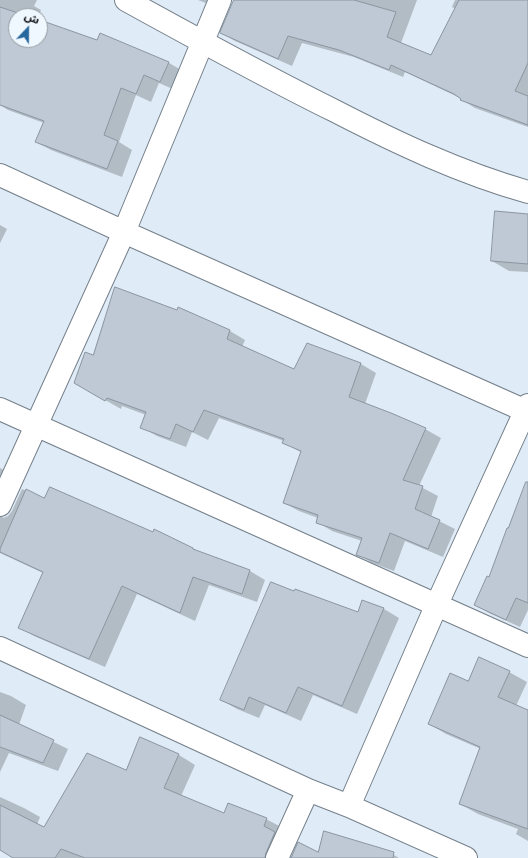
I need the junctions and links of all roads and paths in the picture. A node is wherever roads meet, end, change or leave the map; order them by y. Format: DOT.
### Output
graph roads {
  1 [pos="126,0"];
  2 [pos="220,0"];
  3 [pos="203,42"];
  4 [pos="0,175"];
  5 [pos="528,192"];
  6 [pos="124,232"];
  7 [pos="0,409"];
  8 [pos="527,409"];
  9 [pos="36,425"];
  10 [pos="0,505"];
  11 [pos="437,604"];
  12 [pos="528,646"];
  13 [pos="0,648"];
  14 [pos="308,790"];
  15 [pos="349,806"];
  16 [pos="277,858"];
  17 [pos="466,858"];
  1 -- 3 [label="street"];
  2 -- 3 [label="street"];
  3 -- 5 [label="street"];
  3 -- 6 [label="street"];
  4 -- 6 [label="street"];
  6 -- 8 [label="street"];
  6 -- 9 [label="street"];
  7 -- 9 [label="street"];
  8 -- 11 [label="street"];
  9 -- 10 [label="street"];
  9 -- 11 [label="street"];
  11 -- 12 [label="street"];
  11 -- 15 [label="street"];
  13 -- 14 [label="street"];
  14 -- 15 [label="street"];
  14 -- 16 [label="street"];
  15 -- 17 [label="street"];
}
